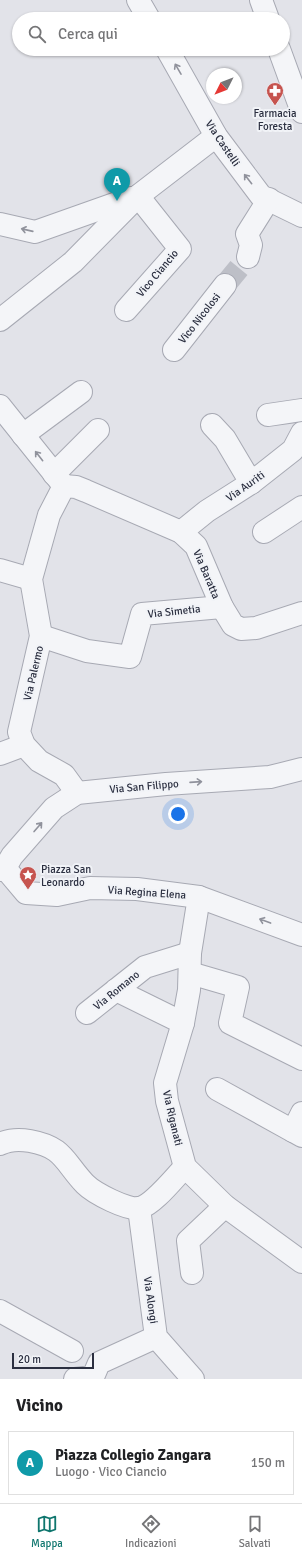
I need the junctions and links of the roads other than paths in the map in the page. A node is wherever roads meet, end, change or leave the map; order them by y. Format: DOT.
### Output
graph roads {
  1 [pos="138,0"];
  2 [pos="261,0"];
  3 [pos="145,12"];
  4 [pos="265,12"];
  5 [pos="171,56"];
  6 [pos="285,56"];
  7 [pos="295,68"];
  8 [pos="302,112"];
  9 [pos="216,136"];
  10 [pos="138,196"];
  11 [pos="269,199"];
  12 [pos="302,216"];
  13 [pos="0,224"];
  14 [pos="248,257"];
  15 [pos="225,285"];
  16 [pos="126,310"];
  17 [pos="0,320"];
  18 [pos="174,350"];
  19 [pos="81,392"];
  20 [pos="0,406"];
  21 [pos="302,410"];
  22 [pos="268,415"];
  23 [pos="212,425"];
  24 [pos="98,430"];
  25 [pos="302,433"];
  26 [pos="23,435"];
  27 [pos="59,480"];
  28 [pos="251,483"];
  29 [pos="302,507"];
  30 [pos="181,532"];
  31 [pos="264,532"];
  32 [pos="0,570"];
  33 [pos="31,579"];
  34 [pos="222,607"];
  35 [pos="302,613"];
  36 [pos="41,636"];
  37 [pos="24,745"];
  38 [pos="0,754"];
  39 [pos="302,769"];
  40 [pos="77,793"];
  41 [pos="6,865"];
  42 [pos="199,897"];
  43 [pos="300,930"];
  44 [pos="190,963"];
  45 [pos="116,990"];
  46 [pos="87,1013"];
  47 [pos="183,1023"];
  48 [pos="302,1059"];
  49 [pos="217,1089"];
  50 [pos="299,1127"];
  51 [pos="3,1137"];
  52 [pos="185,1167"];
  53 [pos="225,1206"];
  54 [pos="139,1208"];
  55 [pos="302,1262"];
  56 [pos="192,1273"];
  57 [pos="0,1311"];
  58 [pos="156,1337"];
  59 [pos="72,1351"];
  60 [pos="75,1379"];
  61 [pos="193,1379"];
  1 -- 3 [label="street"];
  2 -- 4 [label="street"];
  9 -- 5 [label="street, Via Castelli, one-way"];
  6 -- 7 [label="street"];
  7 -- 8 [label="street"];
  9 -- 10 [label="street"];
  11 -- 9 [label="street, Via Castelli, one-way"];
  10 -- 13 [label="street, one-way"];
  10 -- 16 [label="street, Vico Ciancio"];
  10 -- 17 [label="street"];
  11 -- 12 [label="street, Via Castelli"];
  11 -- 14 [label="street"];
  15 -- 18 [label="street, Vico Nicolosi"];
  19 -- 26 [label="street"];
  20 -- 26 [label="street"];
  21 -- 22 [label="street"];
  23 -- 28 [label="street"];
  24 -- 27 [label="street, Via Palermo"];
  25 -- 28 [label="street, Via Auriti"];
  27 -- 26 [label="street, one-way"];
  27 -- 30 [label="street, Via Baratta"];
  27 -- 33 [label="street, Via Palermo"];
  28 -- 30 [label="street, Via Auriti"];
  29 -- 31 [label="street"];
  30 -- 34 [label="street, Via Baratta"];
  32 -- 33 [label="street"];
  33 -- 36 [label="street, Via Palermo"];
  34 -- 35 [label="street, Via Baratta"];
  34 -- 36 [label="street, Via Simetia"];
  36 -- 37 [label="street, Via Palermo"];
  37 -- 38 [label="street"];
  37 -- 40 [label="street"];
  40 -- 39 [label="street, Via San Filippo, one-way"];
  41 -- 40 [label="street, Via San Filippo, one-way"];
  41 -- 42 [label="street, Via Regina Elena"];
  43 -- 42 [label="street, Via Regina Elena, one-way"];
  42 -- 44 [label="street, Via Riganati"];
  44 -- 45 [label="street, Via Romano"];
  44 -- 47 [label="street, Via Riganati"];
  44 -- 48 [label="street"];
  45 -- 46 [label="street, Via Romano"];
  45 -- 47 [label="street"];
  47 -- 52 [label="street, Via Riganati"];
  49 -- 50 [label="street"];
  51 -- 54 [label="street"];
  52 -- 53 [label="street"];
  52 -- 54 [label="street"];
  53 -- 55 [label="street"];
  53 -- 56 [label="street"];
  54 -- 58 [label="street, Via Alongi"];
  57 -- 59 [label="street"];
  58 -- 60 [label="street"];
  58 -- 61 [label="street, Via Alongi"];
}
